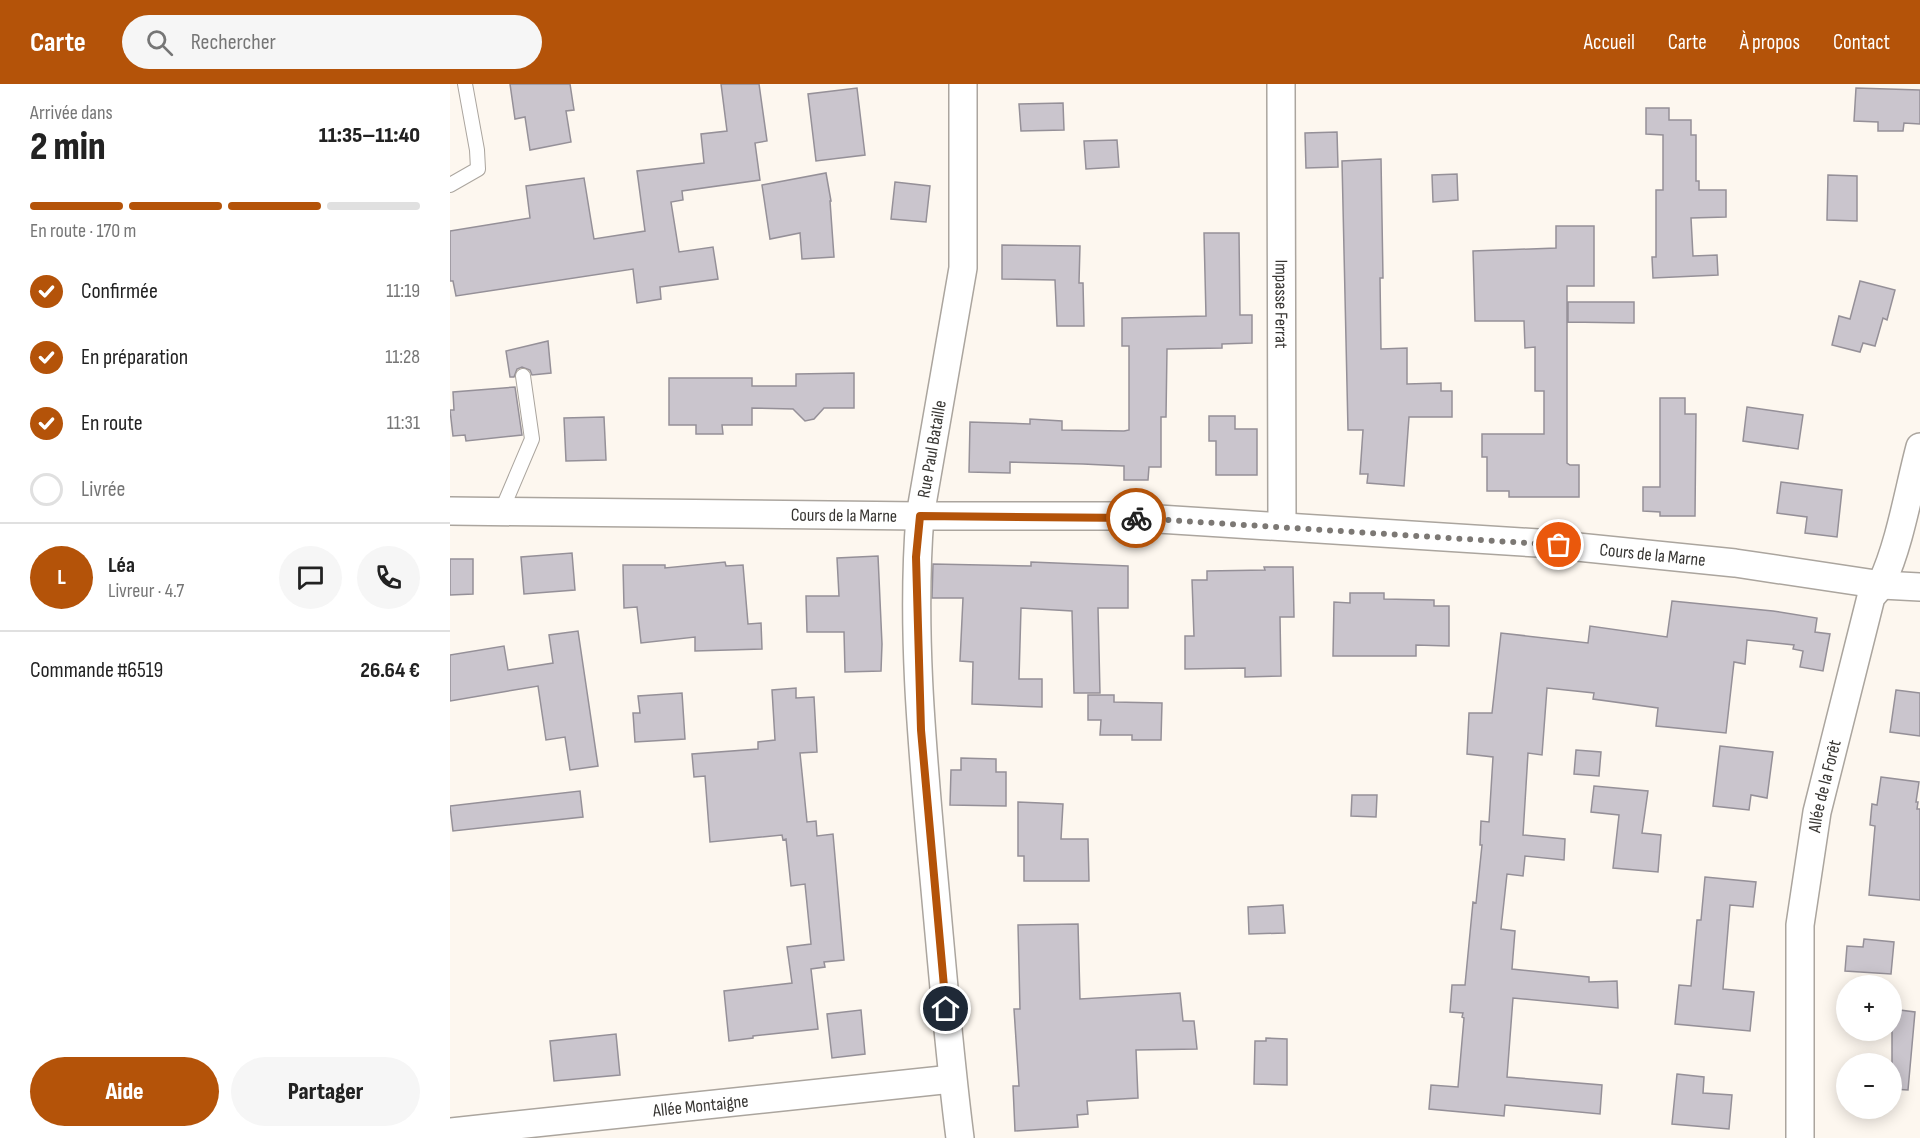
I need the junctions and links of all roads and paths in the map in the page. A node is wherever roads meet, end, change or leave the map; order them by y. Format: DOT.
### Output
graph roads {
  1 [pos="465,84"];
  2 [pos="963,84"];
  3 [pos="1281,84"];
  4 [pos="450,185"];
  5 [pos="524,376"];
  6 [pos="1920,447"];
  7 [pos="450,511"];
  8 [pos="501,512"];
  9 [pos="920,516"];
  10 [pos="1282,526"];
  11 [pos="1882,585"];
  12 [pos="1920,587"];
  13 [pos="952,1079"];
  14 [pos="450,1132"];
  15 [pos="960,1138"];
  16 [pos="1800,1138"];
  1 -- 4 [label="lane"];
  2 -- 9 [label="street, Rue Paul Bataille"];
  3 -- 10 [label="street, Impasse Ferrat"];
  5 -- 8 [label="lane"];
  6 -- 11 [label="street, Allée de la Forêt"];
  7 -- 8 [label="street, Cours de la Marne"];
  8 -- 9 [label="street, Cours de la Marne"];
  9 -- 10 [label="street, Cours de la Marne"];
  9 -- 13 [label="street, Rue Paul Bataille"];
  10 -- 11 [label="street, Cours de la Marne"];
  11 -- 12 [label="street, Cours de la Marne"];
  11 -- 16 [label="street, Allée de la Forêt"];
  13 -- 14 [label="street, Allée Montaigne"];
  13 -- 15 [label="street, Rue Paul Bataille"];
}
